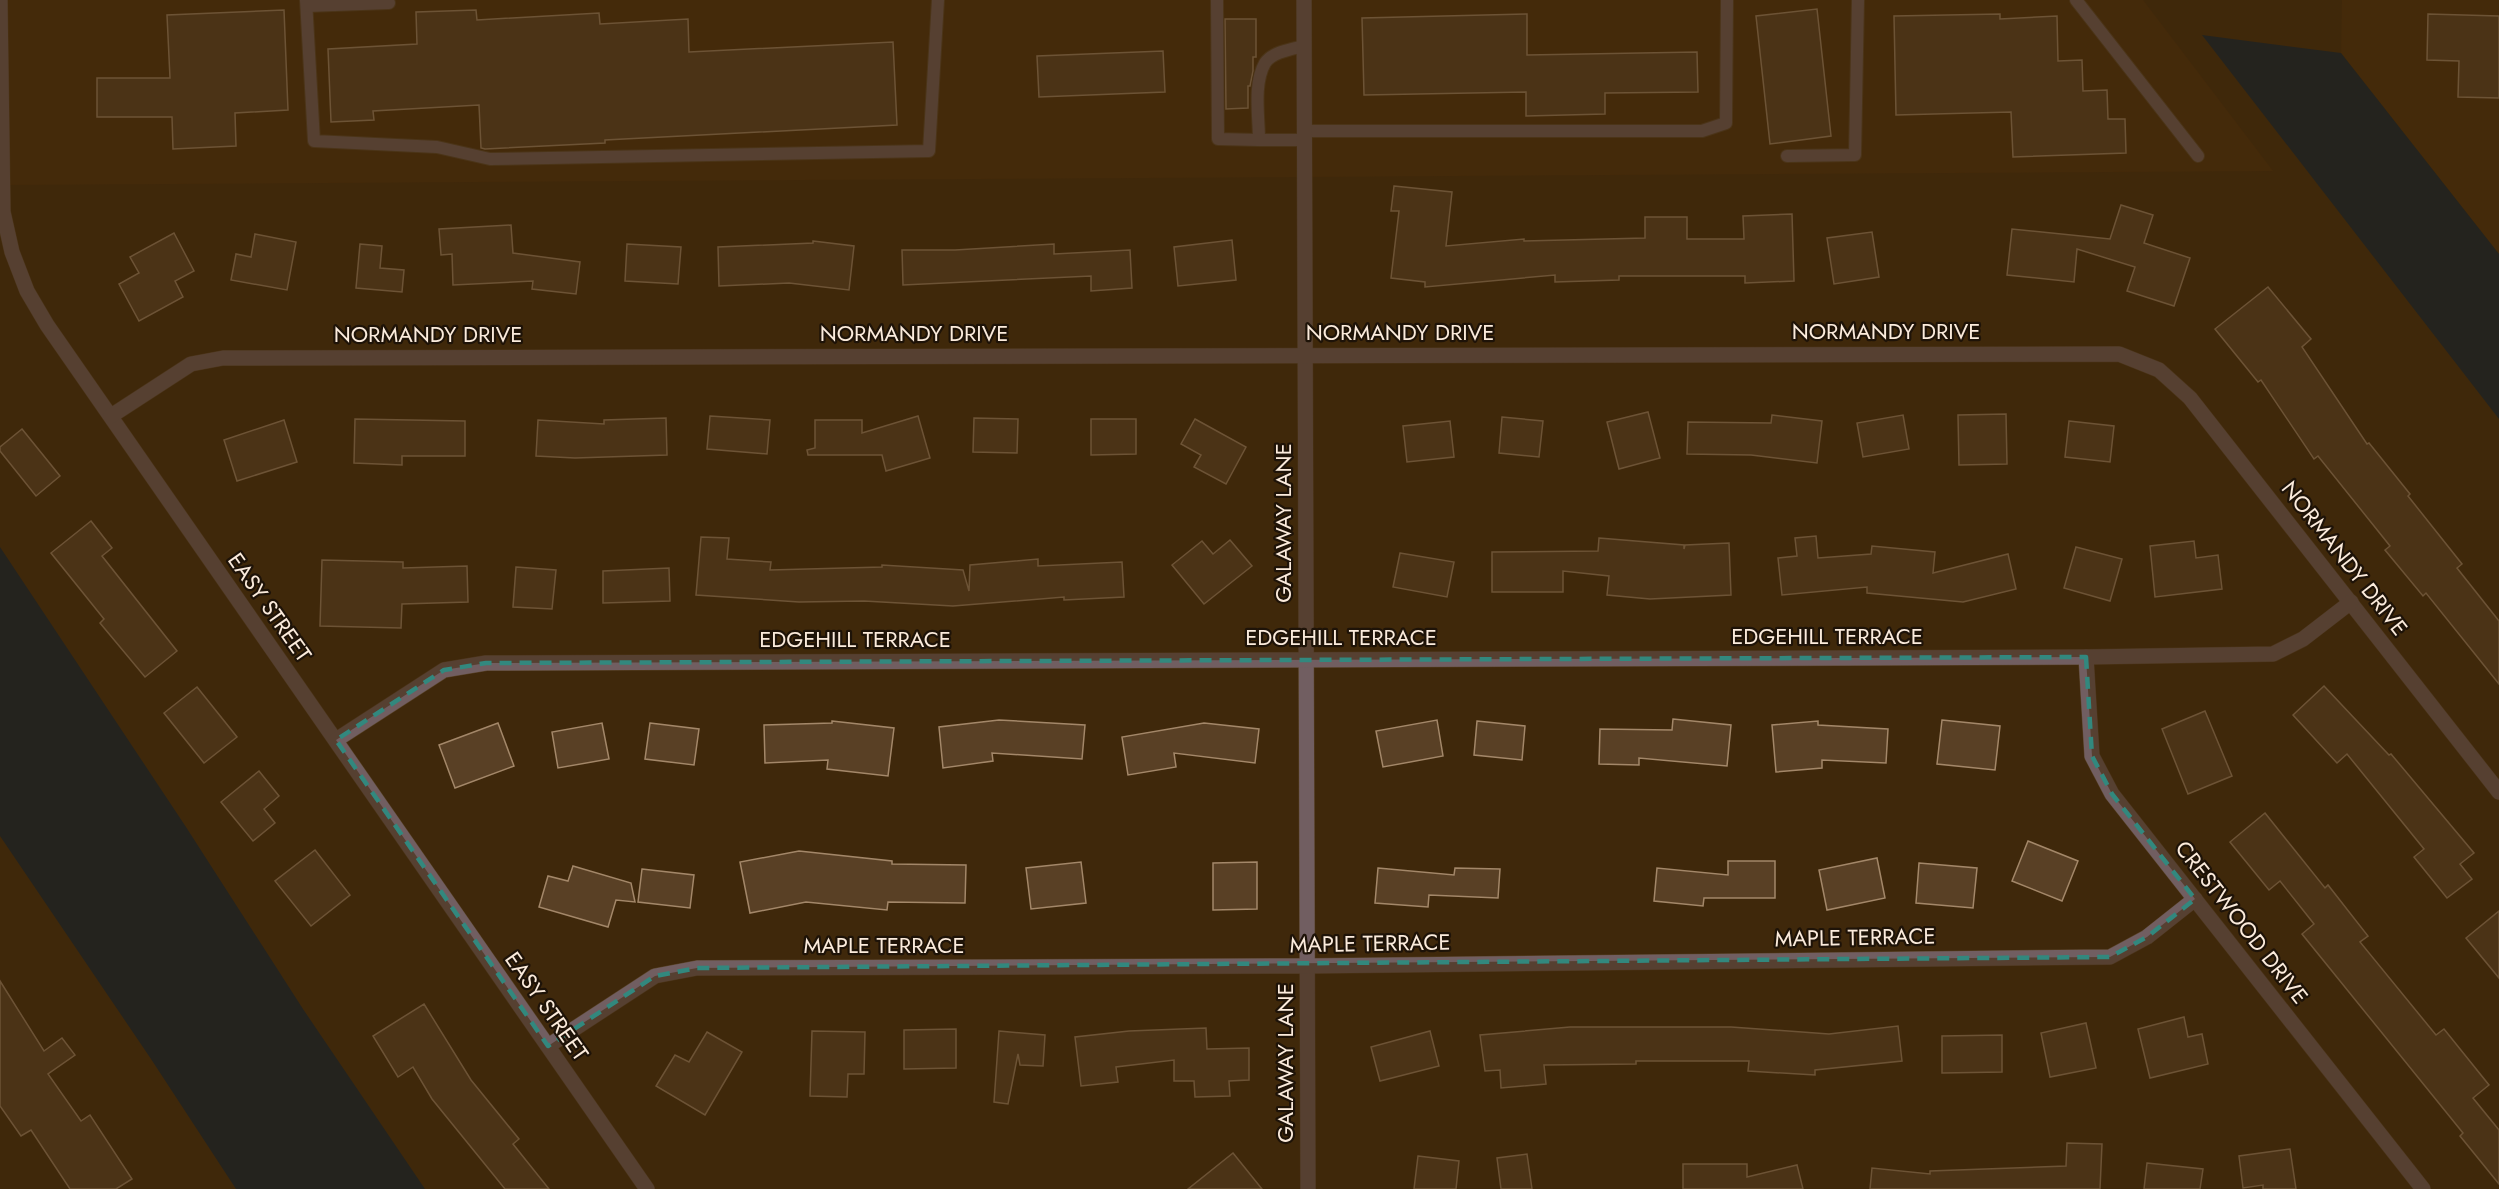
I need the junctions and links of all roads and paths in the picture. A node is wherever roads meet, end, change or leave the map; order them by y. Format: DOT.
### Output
graph roads {
  1 [pos="0,0"];
  2 [pos="938,0"];
  3 [pos="1217,0"];
  4 [pos="1304,0"];
  5 [pos="1727,0"];
  6 [pos="1858,0"];
  7 [pos="2076,0"];
  8 [pos="307,3"];
  9 [pos="389,3"];
  10 [pos="1304,46"];
  11 [pos="0,65"];
  12 [pos="1,110"];
  13 [pos="1304,135"];
  14 [pos="1260,140"];
  15 [pos="1787,156"];
  16 [pos="2198,156"];
  17 [pos="1305,354"];
  18 [pos="111,416"];
  19 [pos="2351,602"];
  20 [pos="2086,657"];
  21 [pos="1306,660"];
  22 [pos="336,740"];
  23 [pos="2499,792"];
  24 [pos="2195,899"];
  25 [pos="1307,966"];
  26 [pos="548,1046"];
  27 [pos="647,1189"];
  28 [pos="1308,1189"];
  29 [pos="2424,1189"];
  1 -- 11 [label="street, EASY STREET"];
  2 -- 8 [label="lane"];
  3 -- 14 [label="lane"];
  4 -- 10 [label="street, GALAWAY LANE"];
  5 -- 13 [label="lane"];
  6 -- 15 [label="lane"];
  7 -- 16 [label="lane"];
  8 -- 9 [label="lane"];
  10 -- 13 [label="street, GALAWAY LANE"];
  10 -- 14 [label="lane"];
  11 -- 12 [label="street, EASY STREET"];
  12 -- 18 [label="street, EASY STREET"];
  13 -- 14 [label="lane"];
  13 -- 17 [label="street, GALAWAY LANE"];
  17 -- 18 [label="street, NORMANDY DRIVE"];
  17 -- 19 [label="street, NORMANDY DRIVE"];
  17 -- 21 [label="street, GALAWAY LANE"];
  18 -- 22 [label="street, EASY STREET"];
  19 -- 20 [label="street, EDGEHILL TERRACE"];
  19 -- 23 [label="street, NORMANDY DRIVE"];
  20 -- 21 [label="street, EDGEHILL TERRACE"];
  20 -- 24 [label="street, CRESTWOOD DRIVE"];
  21 -- 22 [label="street, EDGEHILL TERRACE"];
  21 -- 25 [label="street, GALAWAY LANE"];
  22 -- 26 [label="street, EASY STREET"];
  24 -- 25 [label="street, MAPLE TERRACE"];
  24 -- 29 [label="street, CRESTWOOD DRIVE"];
  25 -- 26 [label="street, MAPLE TERRACE"];
  25 -- 28 [label="street, GALAWAY LANE"];
  26 -- 27 [label="street, EASY STREET"];
}
